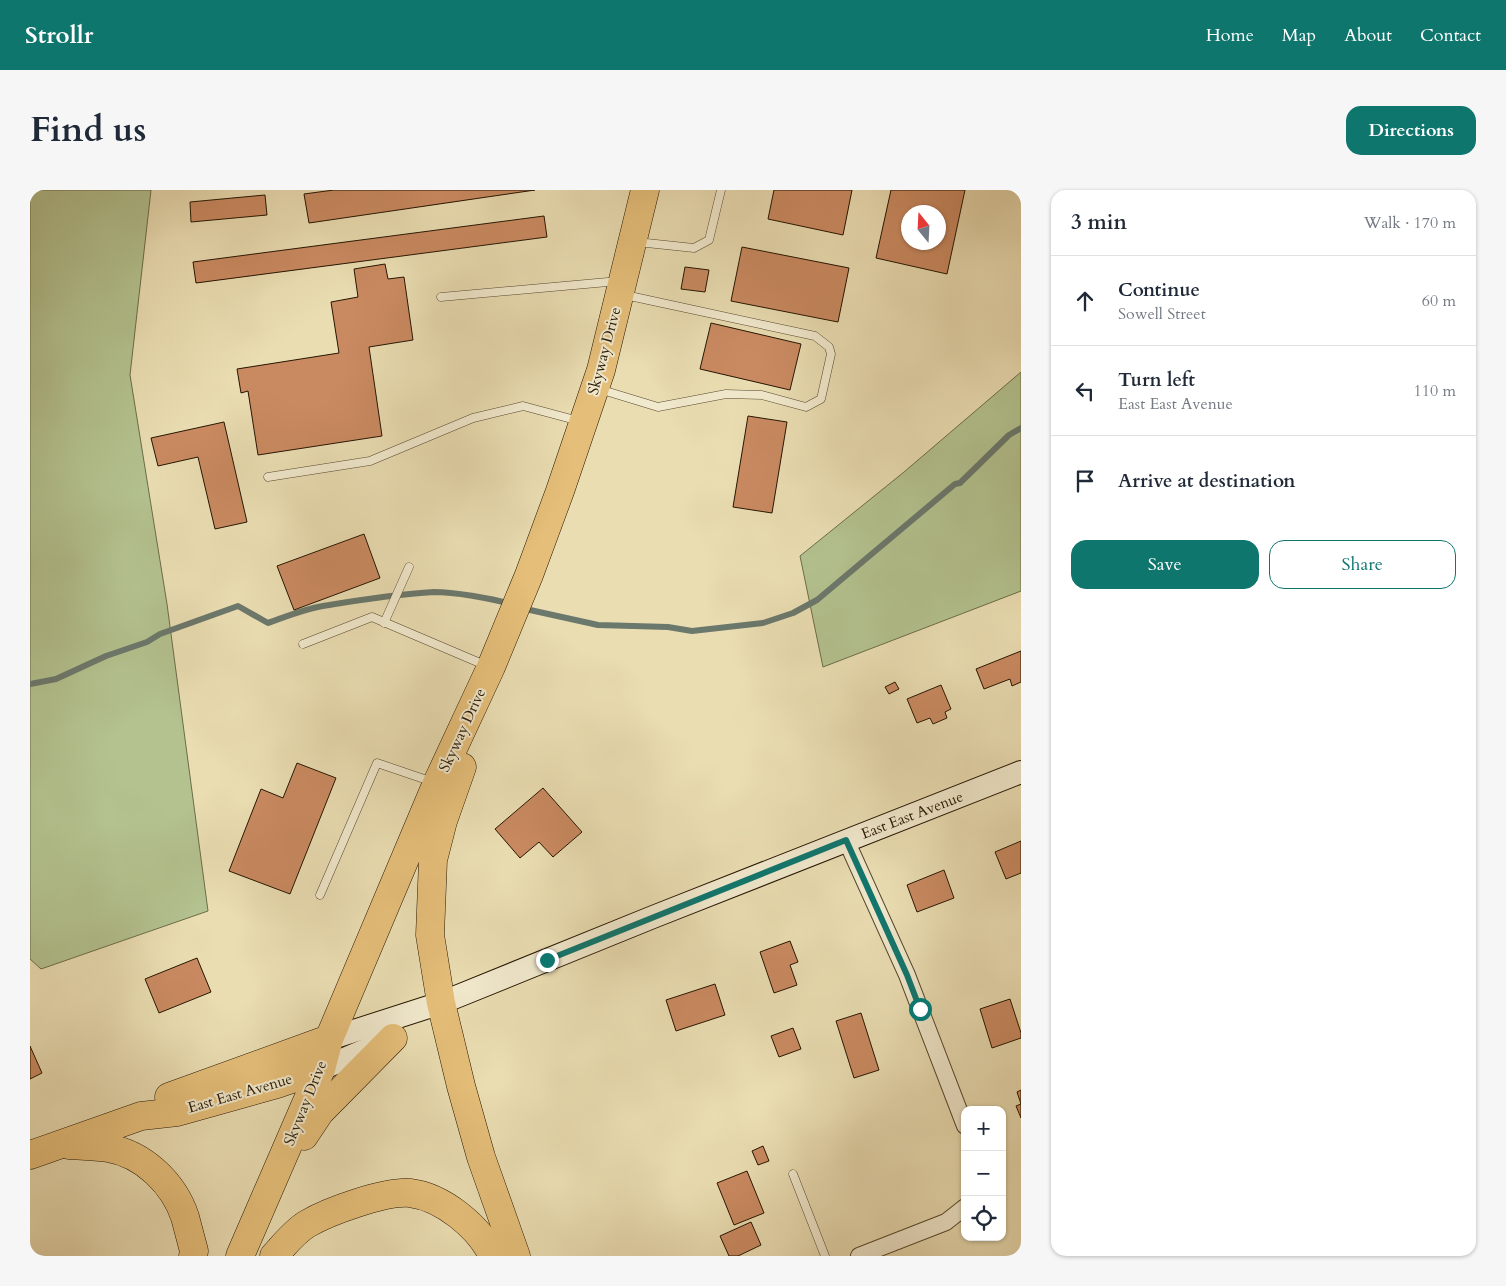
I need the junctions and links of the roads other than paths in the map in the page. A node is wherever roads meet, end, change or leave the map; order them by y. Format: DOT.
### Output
graph roads {
  1 [pos="645,190"];
  2 [pos="721,190"];
  3 [pos="633,242"];
  4 [pos="621,287"];
  5 [pos="441,297"];
  6 [pos="595,388"];
  7 [pos="583,423"];
  8 [pos="268,477"];
  9 [pos="409,567"];
  10 [pos="384,623"];
  11 [pos="303,644"];
  12 [pos="491,668"];
  13 [pos="1021,772"];
  14 [pos="437,784"];
  15 [pos="846,840"];
  16 [pos="320,895"];
  17 [pos="441,1003"];
  18 [pos="393,1038"];
  19 [pos="329,1039"];
  20 [pos="321,1069"];
  21 [pos="140,1116"];
  22 [pos="961,1116"];
  23 [pos="60,1144"];
  24 [pos="30,1155"];
  25 [pos="793,1174"];
  26 [pos="268,1190"];
  27 [pos="961,1210"];
  28 [pos="193,1256"];
  29 [pos="240,1256"];
  30 [pos="274,1256"];
  31 [pos="492,1256"];
  32 [pos="516,1256"];
  33 [pos="825,1256"];
  34 [pos="859,1256"];
  1 -- 3 [label="highway, Skyway Drive"];
  2 -- 3 [label="lane"];
  3 -- 4 [label="highway, Skyway Drive"];
  4 -- 5 [label="lane"];
  4 -- 6 [label="highway, Skyway Drive"];
  4 -- 6 [label="lane"];
  6 -- 7 [label="highway, Skyway Drive"];
  7 -- 8 [label="lane"];
  7 -- 12 [label="highway, Skyway Drive"];
  9 -- 10 [label="lane"];
  10 -- 11 [label="lane"];
  10 -- 12 [label="lane"];
  12 -- 14 [label="highway, Skyway Drive"];
  12 -- 17 [label="highway"];
  13 -- 15 [label="street, East East Avenue"];
  14 -- 16 [label="lane"];
  14 -- 19 [label="highway, Skyway Drive"];
  15 -- 17 [label="street, East East Avenue"];
  15 -- 22 [label="street"];
  17 -- 18 [label="street, East East Avenue"];
  17 -- 19 [label="street, East East Avenue"];
  17 -- 32 [label="highway"];
  18 -- 20 [label="street, East East Avenue"];
  18 -- 26 [label="highway"];
  19 -- 20 [label="highway, Skyway Drive"];
  19 -- 21 [label="highway, East East Avenue"];
  20 -- 21 [label="highway, East East Avenue"];
  20 -- 26 [label="highway, Skyway Drive"];
  21 -- 23 [label="highway, East East Avenue"];
  23 -- 24 [label="highway, East East Avenue"];
  23 -- 28 [label="highway"];
  25 -- 33 [label="lane"];
  26 -- 29 [label="highway, Skyway Drive"];
  27 -- 34 [label="street"];
  30 -- 31 [label="highway"];
}
